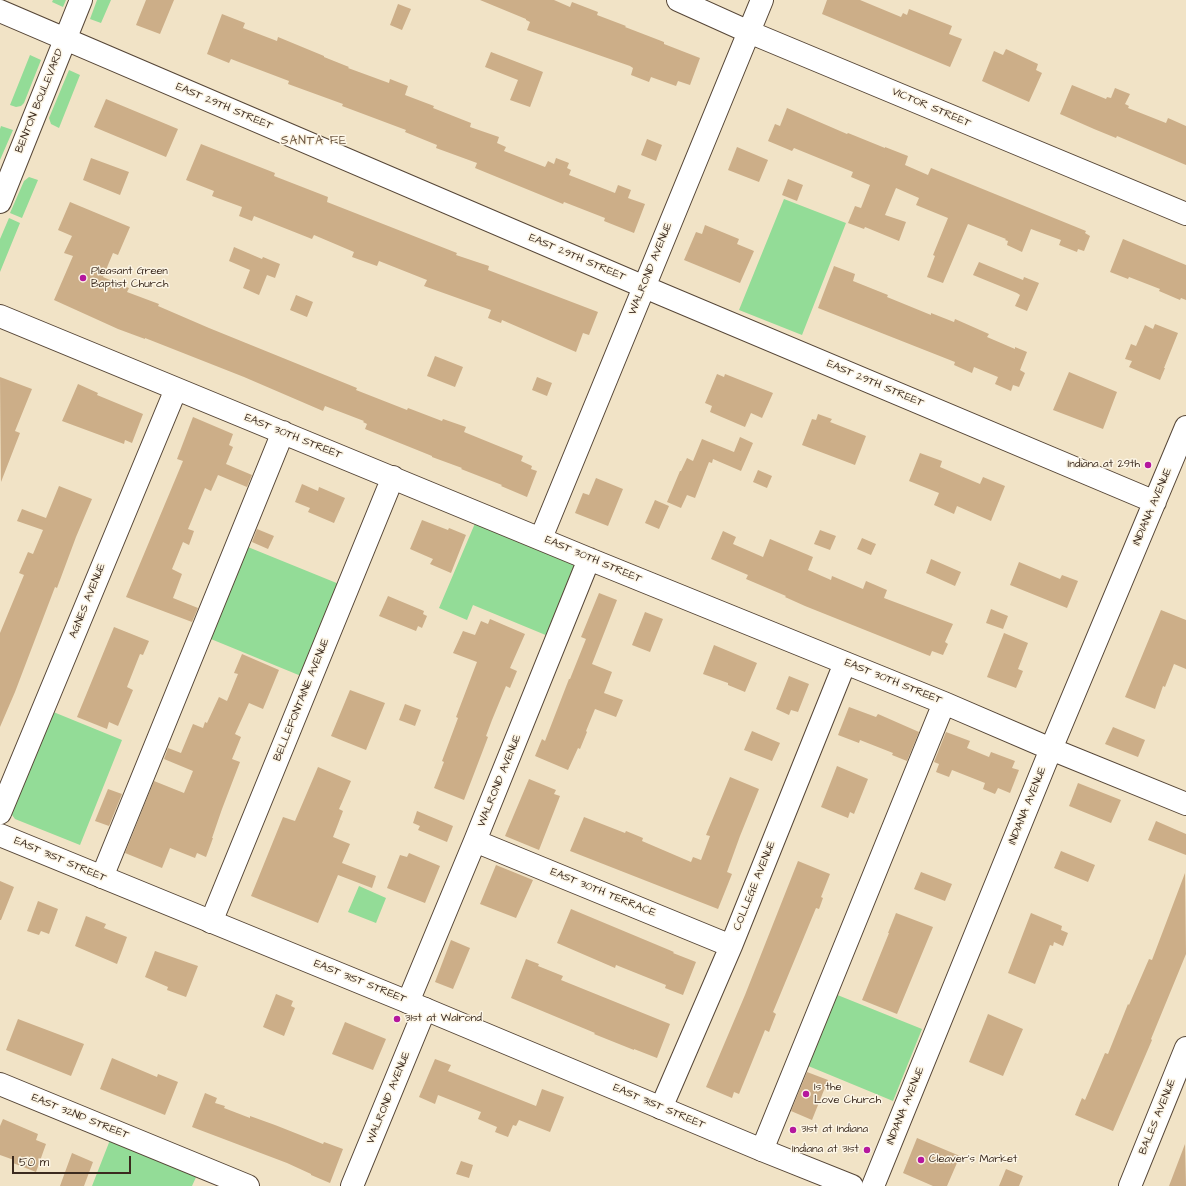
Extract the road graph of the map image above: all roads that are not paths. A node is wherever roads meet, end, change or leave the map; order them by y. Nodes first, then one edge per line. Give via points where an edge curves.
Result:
1 (81, 0) edge
2 (678, 0) edge
3 (762, 0) edge
4 (0, 11) edge
5 (749, 32) junction
6 (65, 39) junction
7 (0, 202) edge
8 (1186, 214) edge
9 (644, 287) junction
10 (0, 316) edge
11 (176, 388) junction
12 (1186, 427) edge
13 (283, 432) junction
14 (393, 477) junction
15 (1155, 502) junction
16 (541, 538) junction
17 (589, 559) junction
18 (845, 663) junction
19 (944, 703) junction
20 (1051, 749) junction
21 (1186, 804) edge
22 (0, 813) edge
23 (0, 835) edge
24 (476, 841) junction
25 (102, 877) junction
26 (211, 922) junction
27 (731, 946) junction
28 (416, 1005) junction
29 (1186, 1048) edge
30 (0, 1084) edge
31 (661, 1108) junction
32 (762, 1150) junction
33 (248, 1186) edge
34 (352, 1186) edge
35 (852, 1186) edge
36 (873, 1186) edge
37 (1130, 1186) edge

1 - 6 street, BENTON BOULEVARD
2 - 5 street, VICTOR STREET
3 - 5 street, WALROND AVENUE
4 - 6 street, EAST 29TH STREET
5 - 8 street, VICTOR STREET
5 - 9 street, WALROND AVENUE
6 - 7 street, BENTON BOULEVARD
6 - 9 street, EAST 29TH STREET
9 - 15 street, EAST 29TH STREET
9 - 16 street, WALROND AVENUE
10 - 11 street, EAST 30TH STREET
11 - 13 street, EAST 30TH STREET
11 - 22 street, AGNES AVENUE
12 - 15 street, INDIANA AVENUE
13 - 14 street, EAST 30TH STREET
13 - 25 street
14 - 16 street, EAST 30TH STREET
14 - 26 street, BELLEFONTAINE AVENUE
15 - 20 street, INDIANA AVENUE
16 - 17 street, EAST 30TH STREET
17 - 18 street, EAST 30TH STREET
17 - 24 street, WALROND AVENUE
18 - 19 street, EAST 30TH STREET
18 - 27 street, COLLEGE AVENUE
19 - 20 street, EAST 30TH STREET
19 - 32 street
20 - 21 street, EAST 30TH STREET
20 - 36 street, INDIANA AVENUE
23 - 25 street, EAST 31ST STREET
24 - 27 street, EAST 30TH TERRACE
24 - 28 street, WALROND AVENUE
25 - 26 street, EAST 31ST STREET
26 - 28 street, EAST 31ST STREET
27 - 31 street, COLLEGE AVENUE
28 - 31 street, EAST 31ST STREET
28 - 34 street, WALROND AVENUE
29 - 37 street, BALES AVENUE
30 - 33 street, EAST 32ND STREET
31 - 32 street, EAST 31ST STREET
32 - 35 street, EAST 31ST STREET

